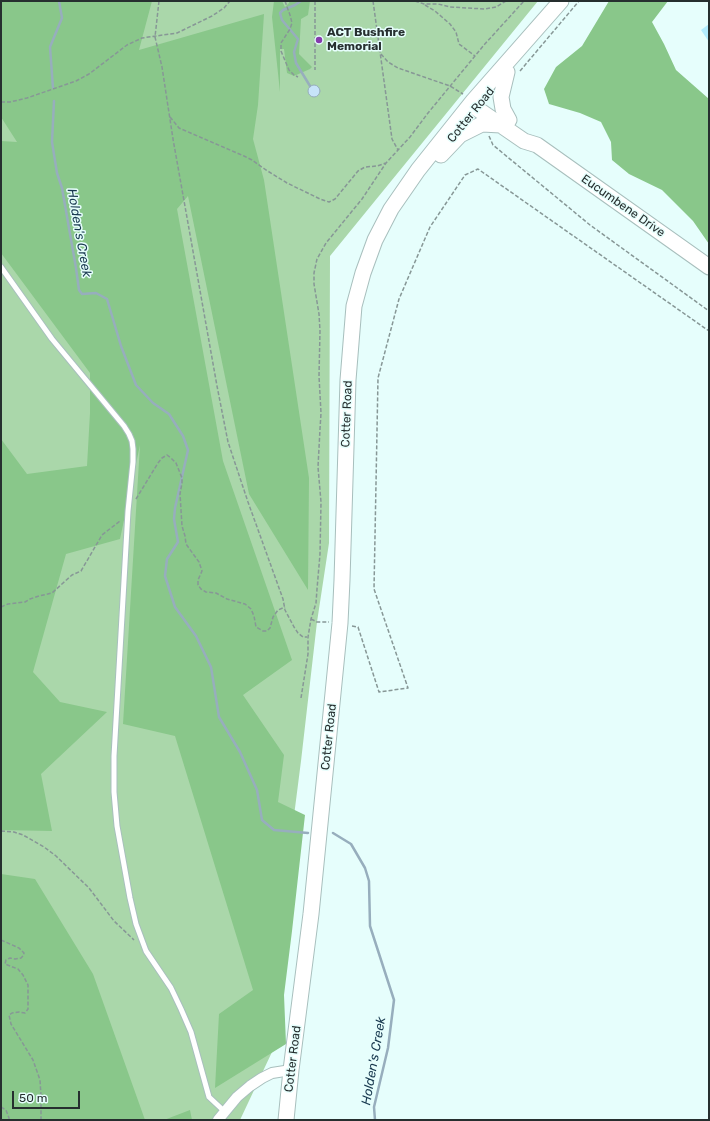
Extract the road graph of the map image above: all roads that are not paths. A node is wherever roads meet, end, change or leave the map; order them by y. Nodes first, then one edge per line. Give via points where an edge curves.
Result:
1 (561, 1) edge
2 (569, 1) edge
3 (513, 72) junction
4 (477, 103) junction
5 (505, 122) junction
6 (421, 178) junction
7 (1, 267) edge
8 (709, 267) edge
9 (350, 353) junction
10 (291, 1070) junction
11 (224, 1111) junction
12 (218, 1120) edge
13 (286, 1120) edge

1 - 4 main road, Cotter Road
2 - 3 main road, Cotter Road
3 - 4 main road, Cotter Road
3 - 5 main road via 501,97
4 - 5 main road, Eucumbene Drive
4 - 6 main road, Cotter Road
4 - 9 main road, Cotter Road via 418,170 375,240 354,306
5 - 6 main road via 482,124 460,135
5 - 8 main road, Eucumbene Drive via 529,134 537,145
6 - 9 main road, Cotter Road via 400,211 383,246
7 - 11 lane via 52,339 124,426 134,449 114,748 117,826 136,924 146,951 181,1008 191,1032 209,1097
9 - 10 main road, Cotter Road via 340,623
10 - 11 street via 272,1073 262,1078 237,1097
10 - 13 main road, Cotter Road
11 - 12 street

